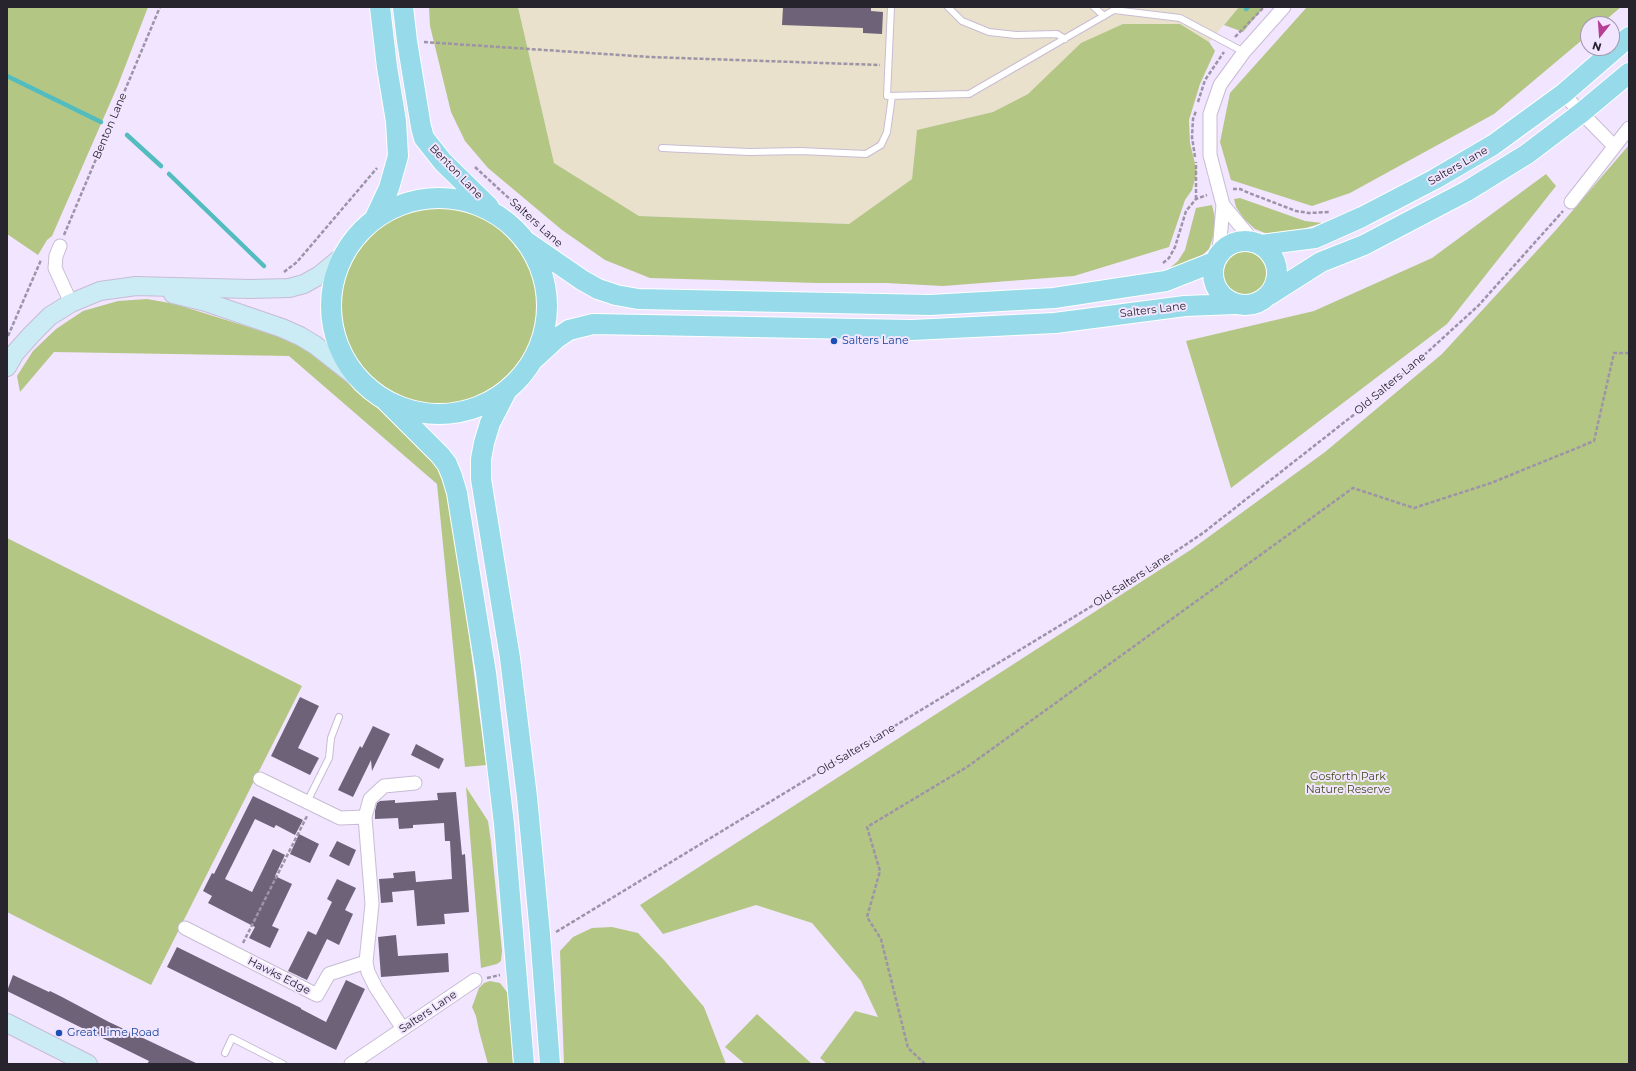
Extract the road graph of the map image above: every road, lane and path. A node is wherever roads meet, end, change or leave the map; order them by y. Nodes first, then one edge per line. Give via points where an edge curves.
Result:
1 (160, 7) edge
2 (380, 7) edge
3 (403, 7) edge
4 (891, 7) edge
5 (948, 7) edge
6 (1094, 7) edge
7 (1284, 7) edge
8 (1104, 16) junction
9 (1629, 37) edge
10 (1065, 38) junction
11 (407, 41) junction
12 (1244, 52) junction
13 (889, 66) junction
14 (1629, 73) edge
15 (1564, 94) junction
16 (892, 96) junction
17 (1581, 113) junction
18 (1629, 128) edge
19 (1614, 146) junction
20 (662, 148) dead end
21 (381, 163) dead end
22 (471, 163) dead end
23 (1232, 189) dead end
24 (1205, 196) dead end
25 (1572, 202) joint
26 (1223, 205) junction
27 (1335, 210) dead end
28 (497, 215) junction
29 (374, 220) junction
30 (524, 240) junction
31 (556, 241) dead end
32 (1257, 243) junction
33 (60, 246) junction
34 (343, 256) junction
35 (1217, 257) junction
36 (1160, 264) dead end
37 (282, 273) dead end
38 (136, 286) junction
39 (1268, 295) junction
40 (70, 303) junction
41 (1235, 304) junction
42 (7, 337) edge
43 (1629, 353) edge
44 (532, 361) junction
45 (7, 367) edge
46 (362, 382) junction
47 (506, 390) junction
48 (384, 399) junction
49 (339, 717) dead end
50 (260, 779) dead end
51 (415, 783) dead end
52 (310, 803) junction
53 (365, 817) junction
54 (185, 928) dead end
55 (556, 932) dead end
56 (237, 954) junction
57 (366, 962) junction
58 (503, 975) dead end
59 (476, 980) joint
60 (7, 1023) edge
61 (403, 1029) junction
62 (225, 1053) dead end
63 (88, 1064) edge
64 (283, 1064) edge
65 (351, 1064) edge
66 (524, 1064) edge
67 (550, 1064) edge
68 (925, 1064) edge

1 - 33 path, Benton Lane
2 - 29 main road via 396,121 398,156
3 - 11 main road, Benton Lane
4 - 13 lane
5 - 10 lane via 962,21 989,32 1016,35 1058,34
6 - 8 lane
7 - 12 street
8 - 10 lane
8 - 12 lane via 1114,10 1180,18
9 - 15 main road, Salters Lane
10 - 16 lane via 969,94
11 - 13 path via 650,57
11 - 28 main road, Benton Lane via 424,138 443,162
12 - 26 street via 1220,85 1210,114 1210,155
13 - 16 lane via 888,96
14 - 17 main road
15 - 17 street
15 - 32 main road, Salters Lane via 1493,145 1362,217 1315,238
16 - 20 lane via 887,132 881,145 866,154
17 - 19 street
17 - 39 main road via 1527,154 1467,191 1364,245 1321,262
18 - 19 street
19 - 25 street
21 - 37 path via 297,262
22 - 31 path, Salters Lane
23 - 27 path via 1296,211 1319,214
24 - 36 path via 1196,199 1186,212 1175,247 1169,258
25 - 55 path, Old Salters Lane via 1478,306 1388,388 1203,534 1120,590
26 - 32 street
26 - 35 street
28 - 29 main road via 467,202 435,198 403,204
28 - 30 main road via 512,226
29 - 34 main road via 362,230
30 - 35 main road, Salters Lane via 598,289 638,299 930,305 1046,299 1166,281
30 - 44 main road via 542,272 546,290 545,327
32 - 35 main road via 1242,240 1234,242 1226,246
32 - 39 main road via 1273,256 1276,266 1275,286
33 - 40 street via 55,268
33 - 42 path via 46,250
34 - 38 main road via 320,275 304,284 289,288
34 - 46 main road via 333,288 332,322 343,354
35 - 41 main road via 1212,276 1216,289 1226,300
38 - 40 main road via 100,291
38 - 46 main road via 206,302 282,328 315,345
39 - 41 main road via 1261,301 1249,305
40 - 45 main road via 50,316 31,335
41 - 44 main road, Salters Lane via 1185,306 1055,323 912,330 593,324 569,330
43 - 68 path via 1614,353 1594,441 1491,483 1414,508 1353,488 967,767 867,827 880,871 867,917 881,940 908,1048
44 - 47 main road via 516,382
46 - 48 main road
47 - 48 main road via 491,401 474,408 437,414 401,407
47 - 67 main road via 490,423 484,443 481,479 510,658 525,782
48 - 66 main road via 443,459 457,493 487,681 504,824
49 - 52 lane via 331,738 329,758
50 - 52 street
51 - 53 street via 384,786 370,799
52 - 53 street via 340,818
52 - 56 path
53 - 57 street via 372,904
54 - 56 street, Hawks Edge
56 - 57 street, Hawks Edge via 317,995 329,974
57 - 61 street via 376,988
58 - 59 path
59 - 61 street, Salters Lane
60 - 63 main road
61 - 65 street, Salters Lane
62 - 64 lane via 232,1038

